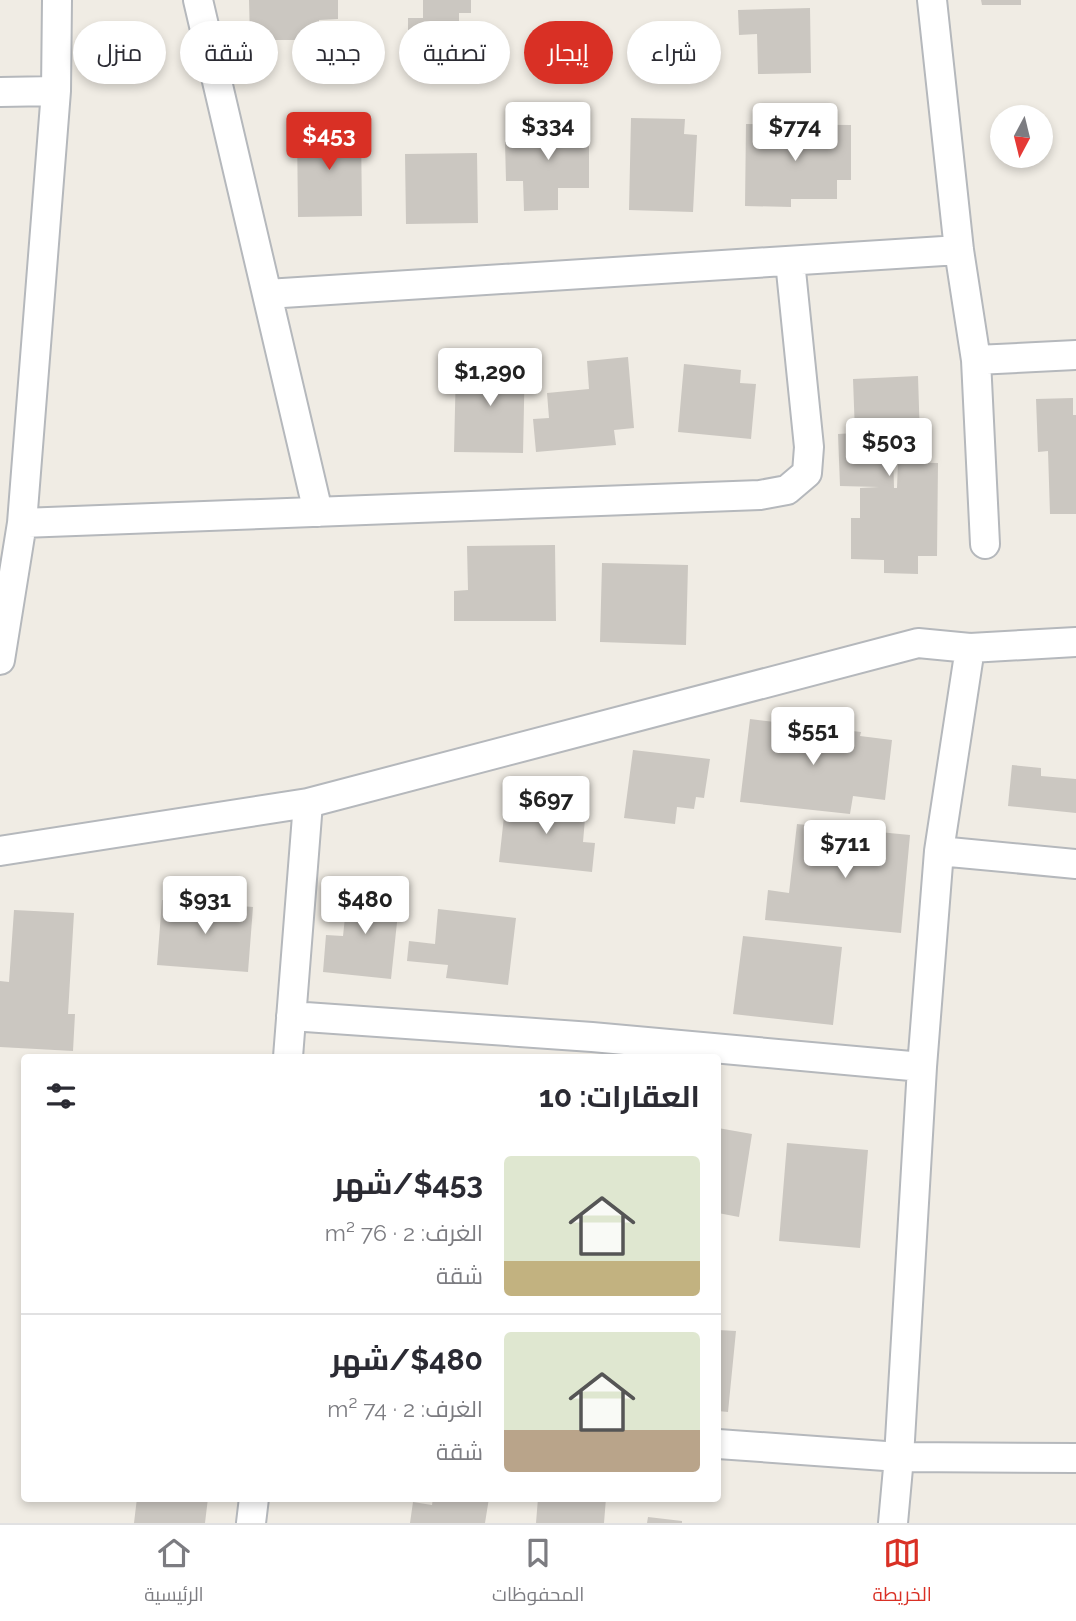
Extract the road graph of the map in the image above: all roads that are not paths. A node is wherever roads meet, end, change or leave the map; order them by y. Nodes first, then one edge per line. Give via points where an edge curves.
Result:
1 (57, 0) edge
2 (198, 0) edge
3 (932, 0) edge
4 (56, 91) junction
5 (0, 92) edge
6 (959, 250) junction
7 (790, 261) junction
8 (267, 294) junction
9 (1076, 355) edge
10 (976, 360) junction
11 (318, 512) junction
12 (22, 523) junction
13 (985, 544) dead end
14 (7, 572) edge
15 (1076, 642) edge
16 (970, 648) junction
17 (0, 660) edge
18 (308, 803) junction
19 (0, 851) edge
20 (939, 851) junction
21 (1076, 864) edge
22 (291, 1016) junction
23 (288, 1054) edge
24 (922, 1067) junction
25 (721, 1444) edge
26 (899, 1457) junction
27 (1076, 1458) edge
28 (254, 1502) edge
29 (251, 1523) edge
30 (893, 1523) edge

1 - 4 street
2 - 8 street
3 - 6 street
4 - 5 street
4 - 12 street
6 - 7 street
6 - 10 street
7 - 8 street
7 - 11 street via 809,447 807,473 787,490 760,495
8 - 11 street
9 - 10 street
10 - 13 street
11 - 12 street
12 - 14 street
14 - 17 street
15 - 16 street
16 - 18 street via 918,643
16 - 20 street
18 - 19 street
18 - 22 street
20 - 21 street
20 - 24 street
22 - 23 street
22 - 24 street
24 - 26 street
25 - 26 street
26 - 27 street
26 - 30 street
28 - 29 street

